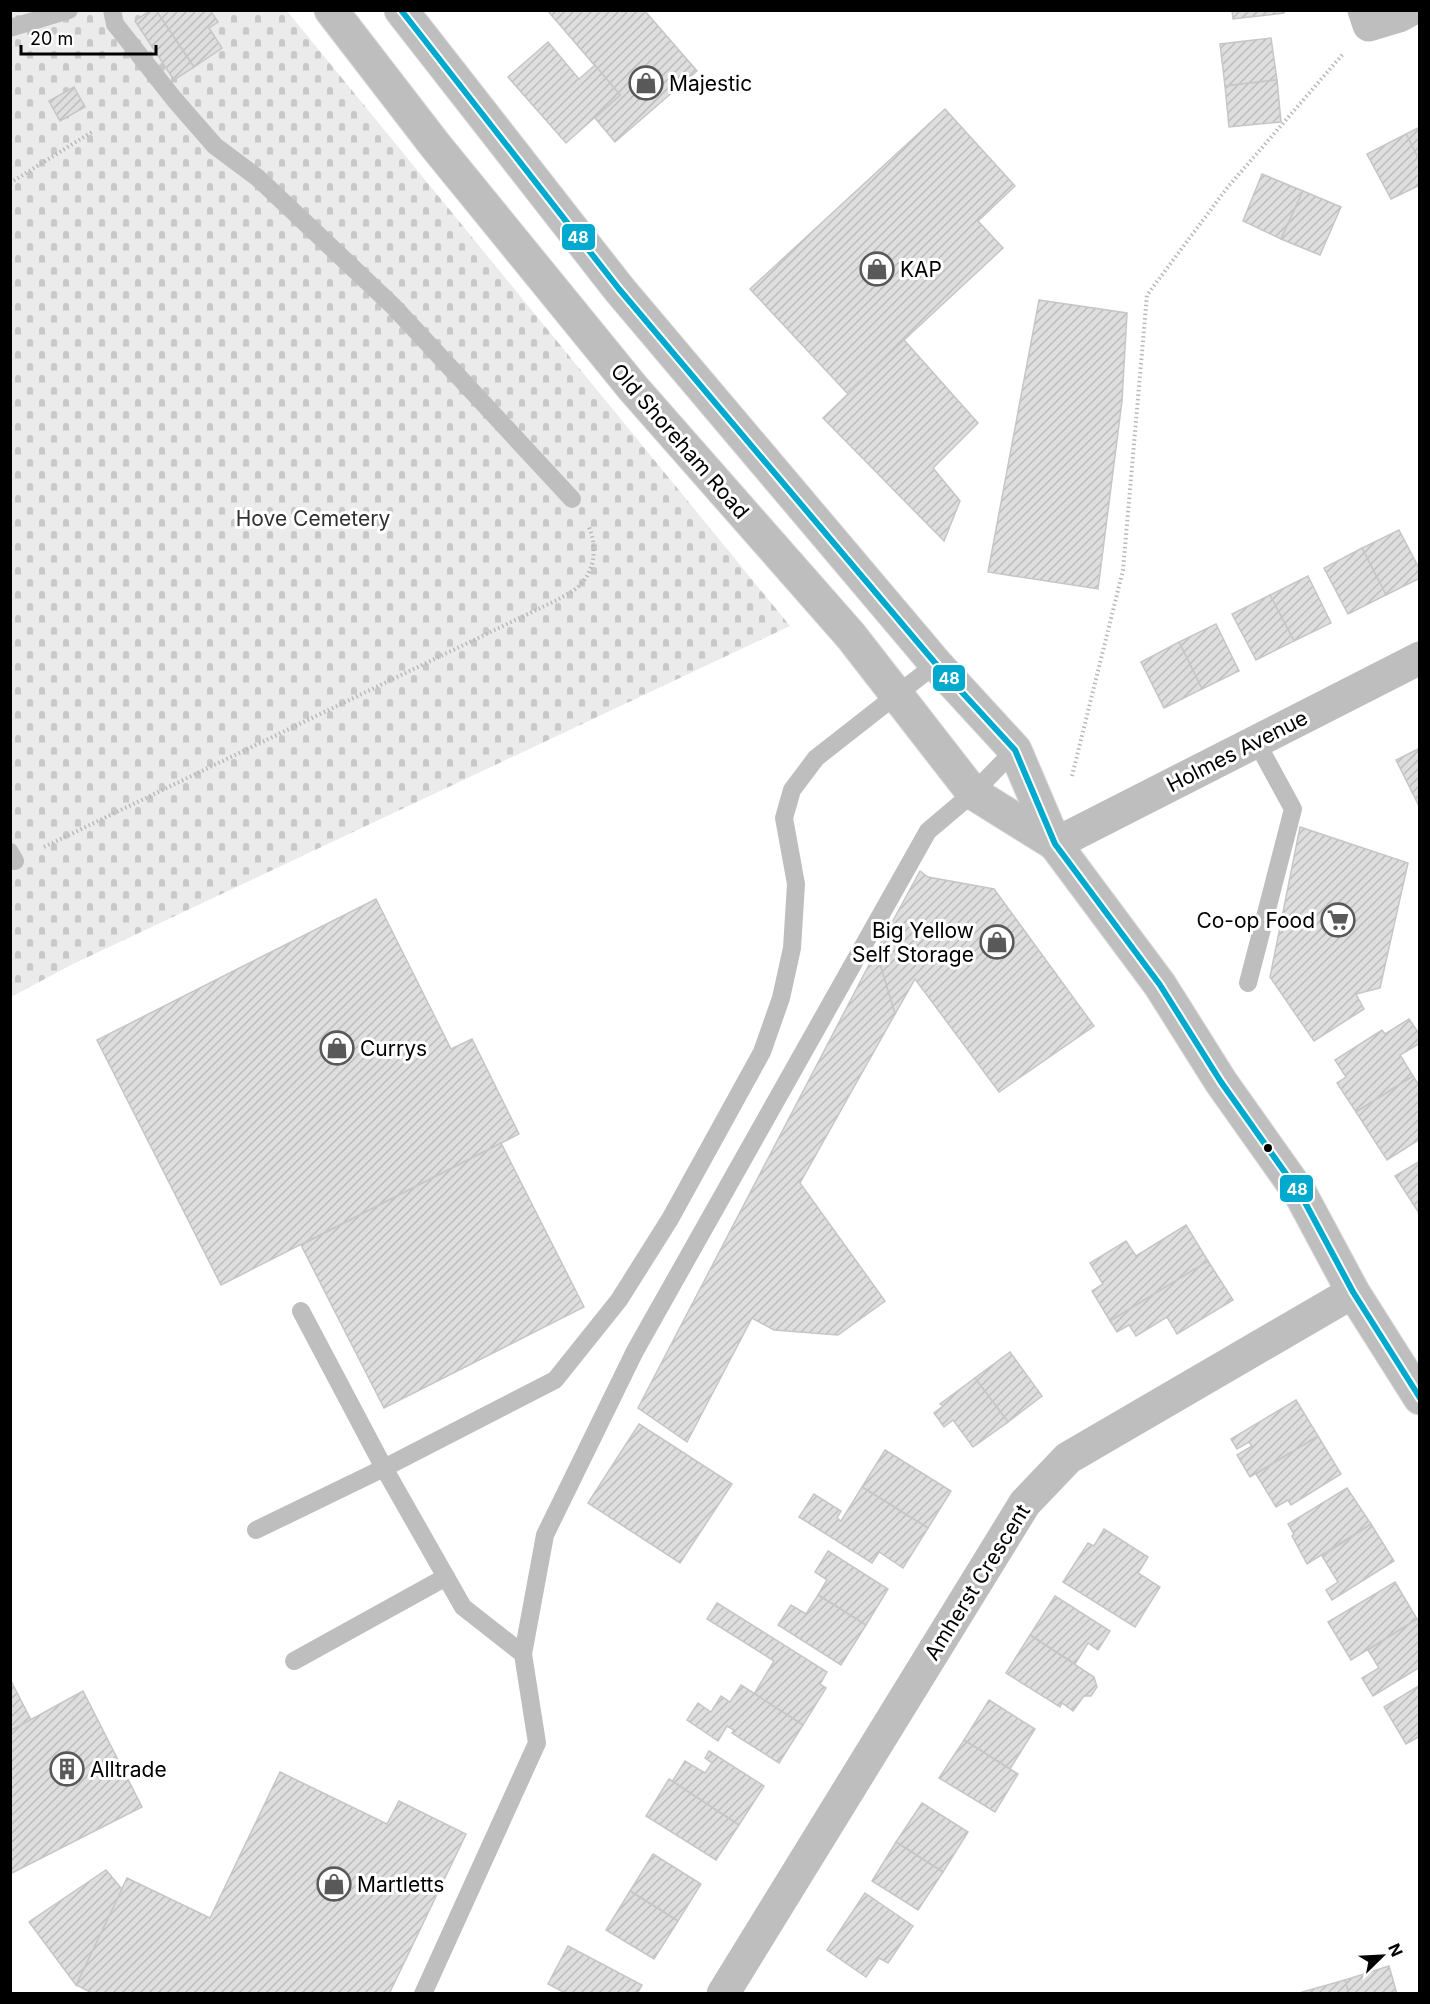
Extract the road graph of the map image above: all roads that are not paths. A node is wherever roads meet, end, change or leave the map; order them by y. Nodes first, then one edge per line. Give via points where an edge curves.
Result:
1 (69, 10) edge
2 (112, 10) edge
3 (331, 10) edge
4 (401, 10) edge
5 (1410, 10) edge
6 (1366, 18) edge
7 (10, 28) edge
8 (572, 499) road end
9 (1419, 658) edge
10 (936, 664) junction
11 (897, 696) junction
12 (1256, 741) junction
13 (1015, 750) junction
14 (973, 793) junction
15 (1055, 844) junction
16 (1248, 983) dead end
17 (1353, 1292) junction
18 (301, 1311) dead end
19 (1419, 1398) edge
20 (384, 1468) junction
21 (256, 1530) dead end
22 (446, 1577) junction
23 (524, 1654) junction
24 (294, 1661) dead end
25 (423, 1994) edge
26 (723, 1994) edge

1 - 7 lane
2 - 8 lane via 115,24 215,146 258,178 394,307
3 - 11 main road, Old Shoreham Road via 435,146 633,388 851,636
4 - 10 main road, Old Shoreham Road via 620,289
5 - 6 main road
9 - 12 main road, Holmes Avenue
10 - 11 lane
10 - 13 main road, Old Shoreham Road
11 - 14 main road, Old Shoreham Road
11 - 20 lane via 816,758 792,790 784,818 796,884 792,948 781,998 762,1052 670,1219 619,1300 555,1380
12 - 15 main road, Holmes Avenue
12 - 16 lane via 1293,809
13 - 14 lane
13 - 15 main road, Old Shoreham Road
14 - 15 main road, Old Shoreham Road
14 - 23 lane via 928,831 635,1351 545,1535
15 - 17 main road, Old Shoreham Road via 1160,985 1221,1082 1301,1195
17 - 19 main road, Old Shoreham Road
17 - 26 main road, Amherst Crescent via 1068,1458 1025,1503
18 - 20 lane
20 - 21 lane
20 - 22 lane
22 - 23 lane via 463,1607
22 - 24 lane
23 - 25 lane via 537,1743

